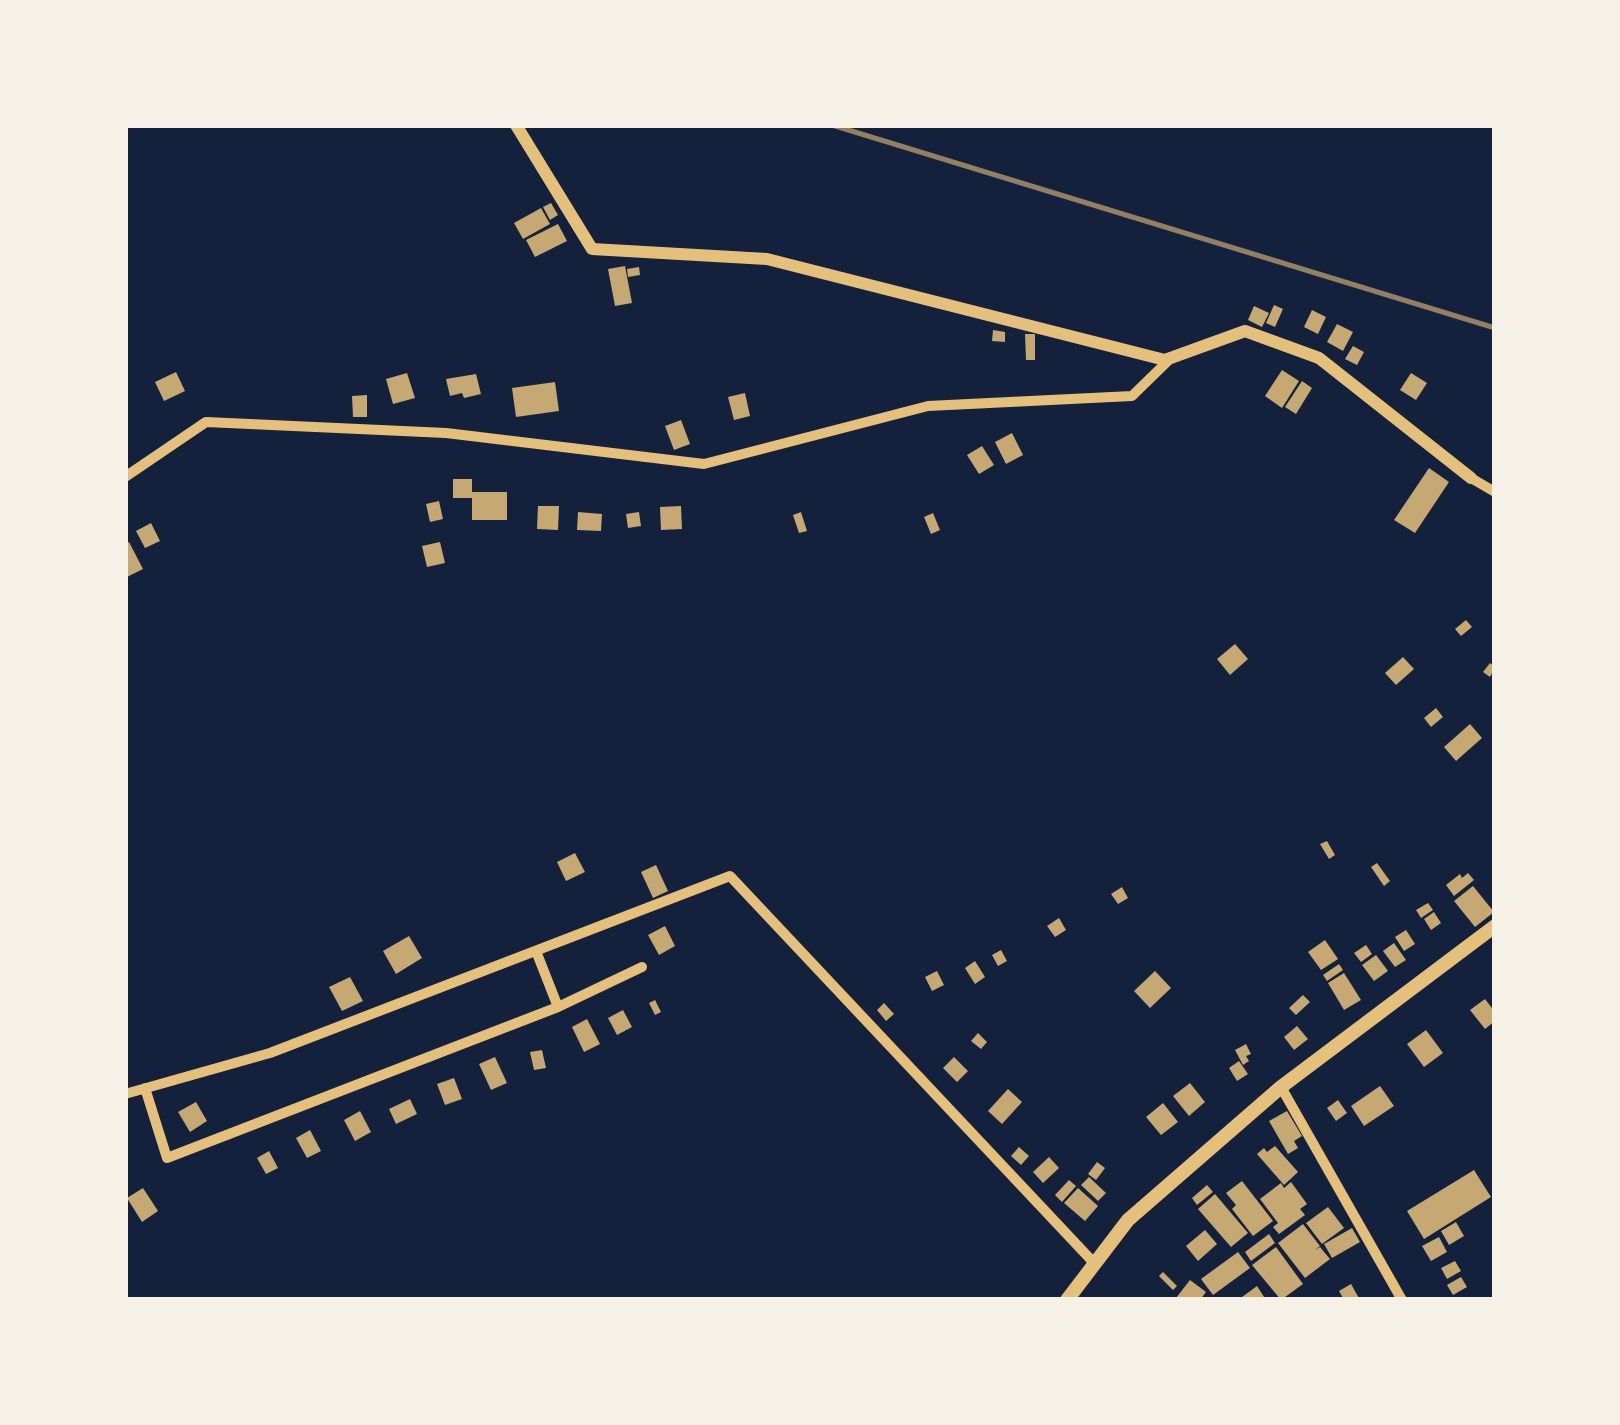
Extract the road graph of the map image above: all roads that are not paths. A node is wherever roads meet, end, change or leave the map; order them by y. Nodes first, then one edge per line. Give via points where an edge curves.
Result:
1 (516, 125) edge
2 (1171, 357) junction
3 (125, 477) edge
4 (1470, 478) joint
5 (1495, 492) edge
6 (1495, 926) edge
7 (536, 951) junction
8 (642, 967) dead end
9 (558, 1008) junction
10 (1281, 1087) junction
11 (145, 1088) junction
12 (125, 1094) edge
13 (1094, 1264) junction
14 (1067, 1300) edge
15 (1402, 1300) edge

1 - 2 street via 592,249 768,259
2 - 3 street via 1132,396 928,406 704,464 446,433 206,422
2 - 4 street via 1246,331 1319,358
4 - 5 street
6 - 10 main road
7 - 9 street
7 - 11 street via 270,1053
7 - 13 street via 730,876
8 - 9 street
9 - 11 street via 166,1158
10 - 13 main road via 1128,1220
10 - 15 street
11 - 12 street
13 - 14 main road

